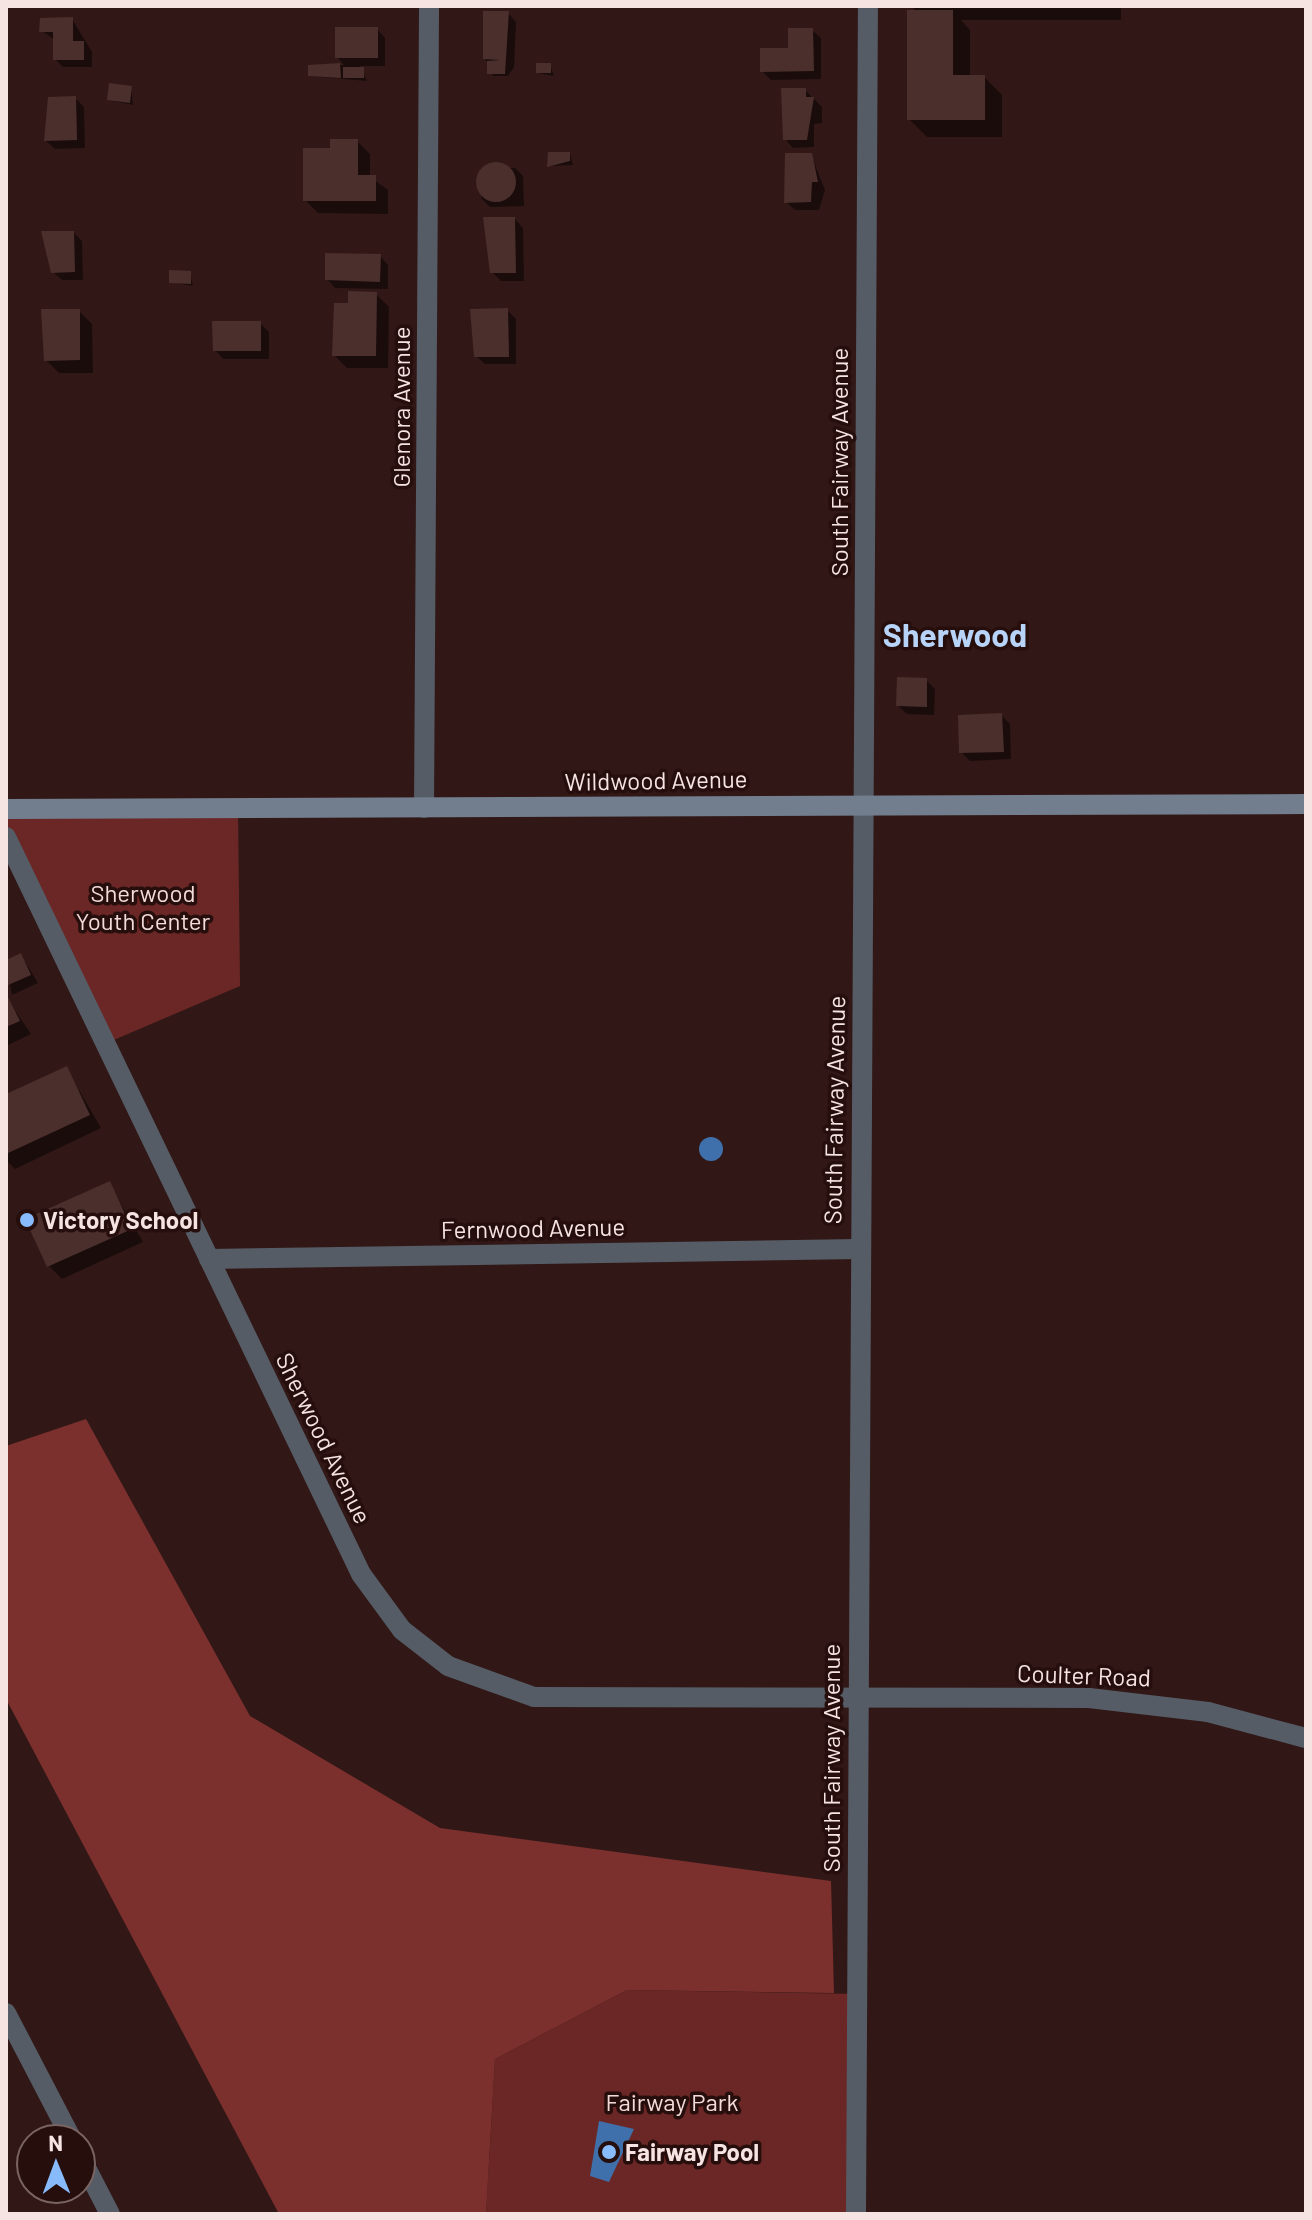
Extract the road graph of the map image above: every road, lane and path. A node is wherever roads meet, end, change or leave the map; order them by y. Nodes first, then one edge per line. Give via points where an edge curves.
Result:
1 (429, 6) edge
2 (868, 6) edge
3 (863, 804) junction
4 (1306, 804) edge
5 (424, 808) junction
6 (6, 809) edge
7 (6, 837) edge
8 (858, 1249) junction
9 (209, 1259) junction
10 (855, 1695) junction
11 (1306, 1738) edge
12 (6, 2013) edge
13 (64, 2124) edge
14 (96, 2187) edge
15 (110, 2214) edge
16 (856, 2214) edge

1 - 5 street, Glenora Avenue
2 - 3 street, South Fairway Avenue
3 - 4 street, Wildwood Avenue
3 - 5 street, Wildwood Avenue
3 - 8 street, South Fairway Avenue
5 - 6 street, Wildwood Avenue
7 - 9 street, Sherwood Avenue
8 - 9 street, Fernwood Avenue
8 - 10 street, South Fairway Avenue
9 - 10 street, Sherwood Avenue via 361,1574 402,1630 448,1666 534,1697
10 - 11 street, Coulter Road via 1154,1703
10 - 16 street, South Fairway Avenue
12 - 13 street
14 - 15 street

